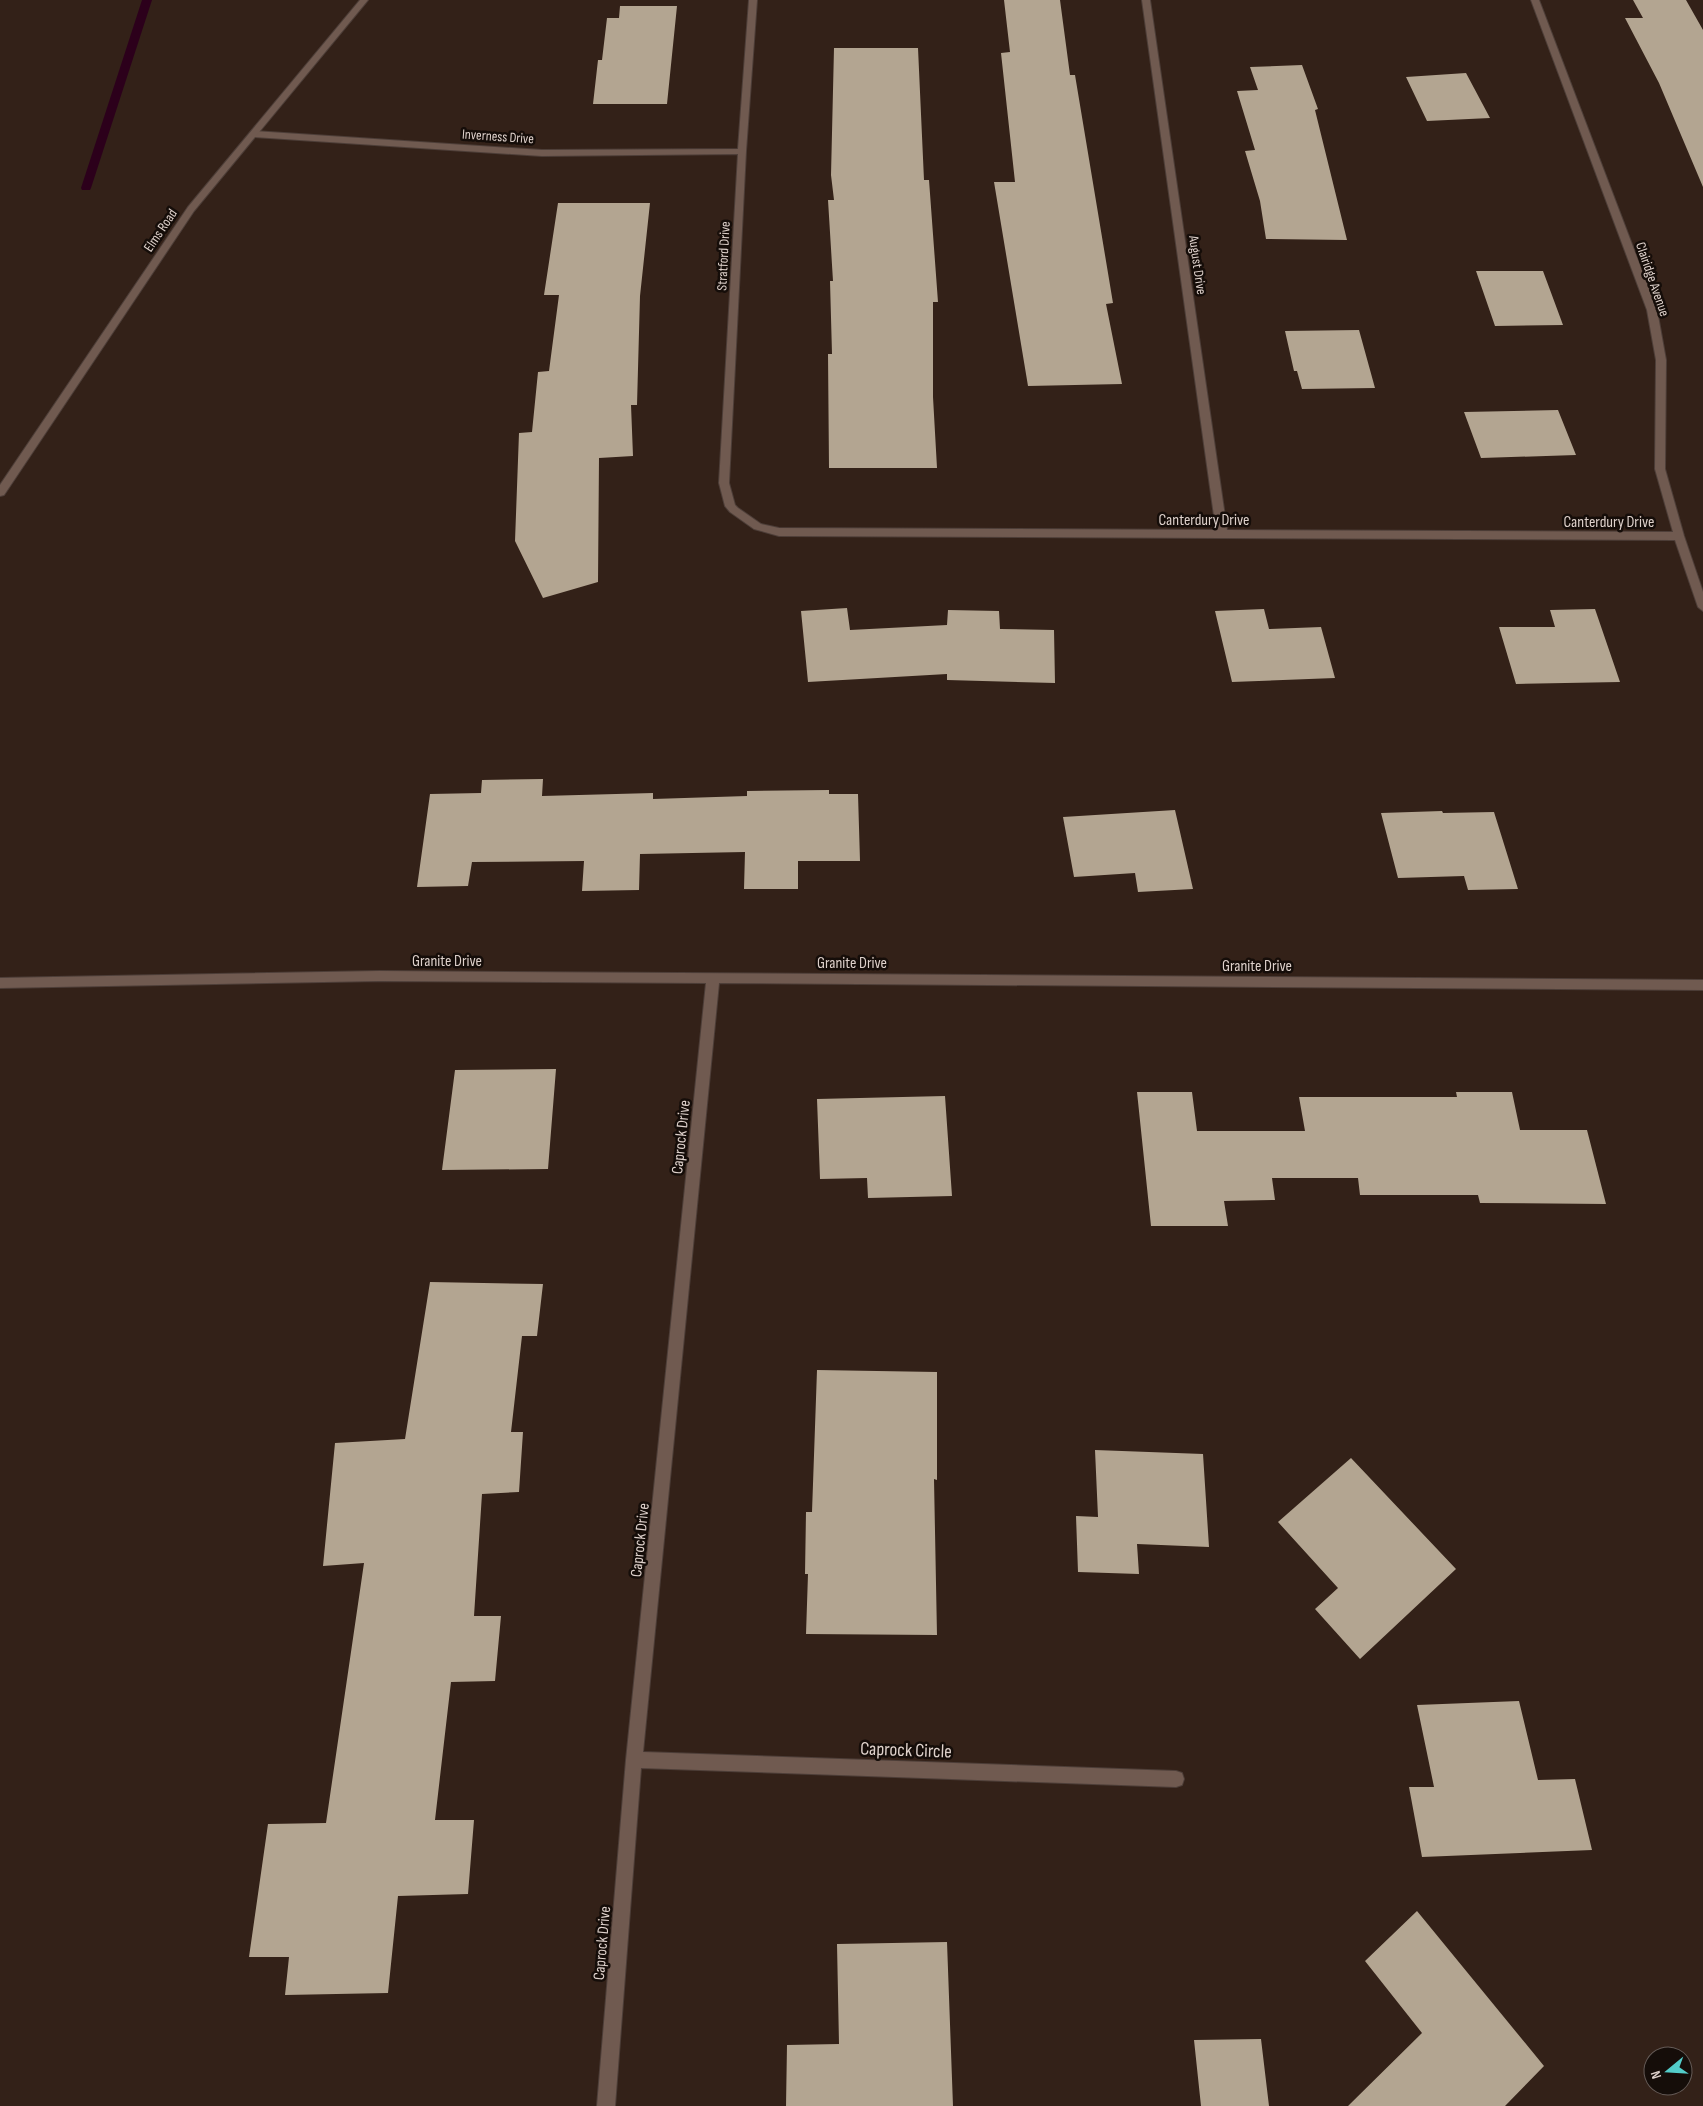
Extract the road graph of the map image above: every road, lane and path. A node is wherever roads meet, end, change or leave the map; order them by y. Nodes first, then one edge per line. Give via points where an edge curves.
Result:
1 (364, 0) edge
2 (753, 0) edge
3 (1146, 0) edge
4 (1535, 0) edge
5 (253, 134) junction
6 (742, 152) junction
7 (0, 492) edge
8 (734, 510) joint
9 (1222, 534) junction
10 (1679, 536) junction
11 (1703, 607) edge
12 (713, 978) junction
13 (0, 983) edge
14 (1703, 985) edge
15 (634, 1760) junction
16 (1176, 1779) dead end
17 (606, 2106) edge

1 - 5 street, Elms Road
2 - 6 street, Stratford Drive
3 - 9 street, August Drive
4 - 10 street, Clairidge Avenue via 1652,310 1661,360 1660,469
5 - 6 street, Inverness Drive via 542,152
5 - 7 street, Elms Road via 191,209
6 - 8 street, Stratford Drive via 724,483
8 - 9 street, Canterdury Drive via 758,527 779,532
9 - 10 street, Canterdury Drive
10 - 11 street, Clairidge Avenue
12 - 13 street, Granite Drive via 379,976
12 - 14 street, Granite Drive
12 - 15 street, Caprock Drive
15 - 16 street, Caprock Circle
15 - 17 street, Caprock Drive

